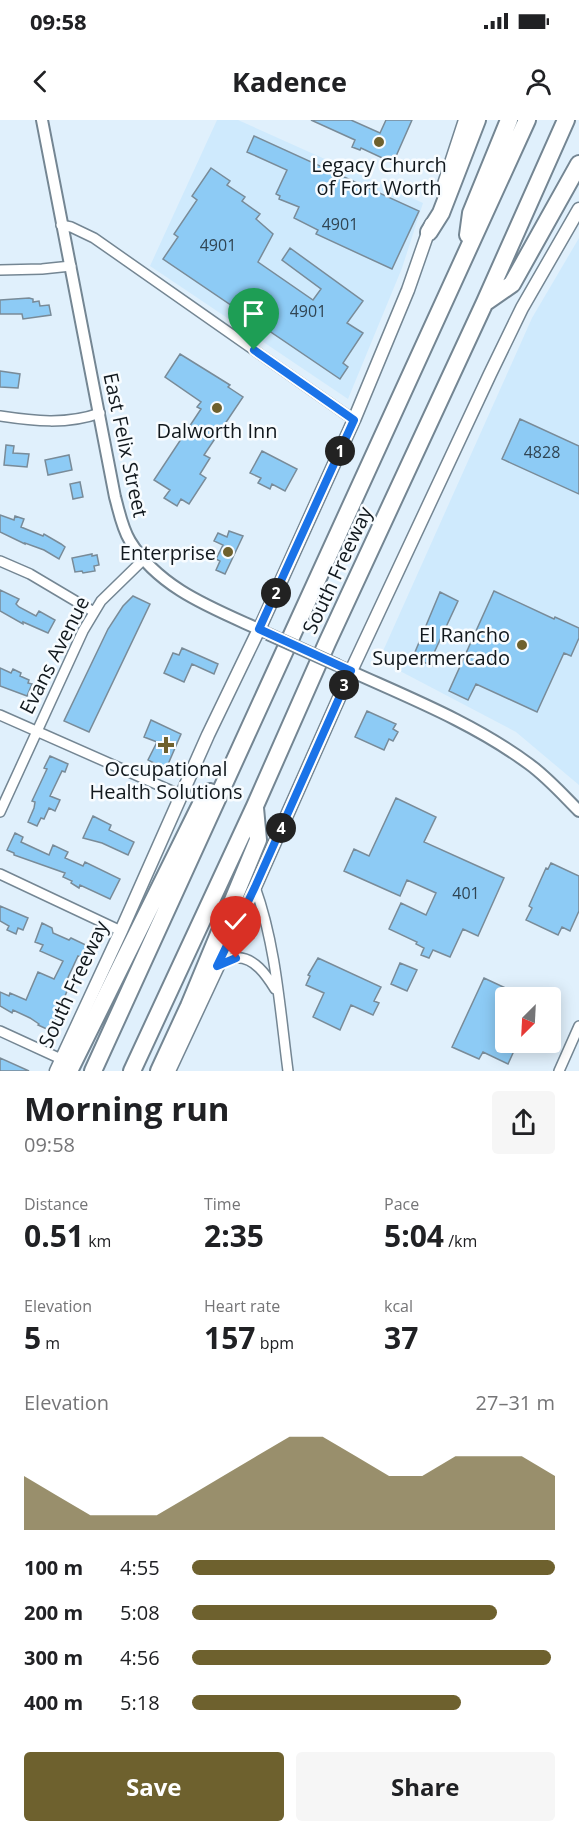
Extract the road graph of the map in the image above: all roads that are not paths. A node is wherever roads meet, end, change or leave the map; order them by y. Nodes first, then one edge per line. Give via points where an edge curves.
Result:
1 (42, 120) edge
2 (465, 120) edge
3 (477, 120) edge
4 (509, 120) edge
5 (527, 120) edge
6 (566, 120) edge
7 (579, 164) edge
8 (579, 209) edge
9 (61, 225) junction
10 (429, 232) junction
11 (465, 254) junction
12 (71, 266) junction
13 (0, 270) edge
14 (485, 302) junction
15 (100, 413) junction
16 (0, 416) edge
17 (354, 420) junction
18 (143, 560) junction
19 (0, 561) edge
20 (94, 612) junction
21 (264, 631) junction
22 (351, 671) junction
23 (0, 715) edge
24 (36, 731) junction
25 (227, 774) junction
26 (181, 795) junction
27 (255, 806) junction
28 (579, 811) edge
29 (0, 812) edge
30 (0, 874) edge
31 (255, 887) junction
32 (121, 931) junction
33 (217, 966) junction
34 (278, 993) junction
35 (579, 1026) edge
36 (0, 1031) edge
37 (62, 1067) edge
38 (93, 1071) edge
39 (132, 1071) edge
40 (159, 1071) edge
41 (169, 1071) edge
42 (288, 1071) edge
43 (559, 1071) edge

1 - 9 street, East Felix Street
2 - 10 main road, South Freeway
3 - 10 highway via 441,213
4 - 11 highway via 471,213
5 - 11 highway, South Freeway
6 - 14 highway, South Freeway
7 - 14 highway via 512,284
8 - 22 main road via 522,308
9 - 12 street, East Felix Street
9 - 17 street via 94,238
10 - 17 main road, South Freeway
11 - 25 highway, South Freeway
12 - 13 street
12 - 15 street, East Felix Street
14 - 27 highway, South Freeway
15 - 16 street via 46,421
15 - 18 street, East Felix Street via 115,497 129,539
17 - 21 main road, South Freeway
18 - 20 street, Evans Avenue via 107,593
18 - 21 street, East Felix Street via 186,595
19 - 20 street
20 - 24 street, Evans Avenue
21 - 22 street, East Felix Street, bridge
21 - 26 main road, South Freeway via 208,735
22 - 28 street, East Felix Street via 495,742 529,764
22 - 31 main road
23 - 24 street
24 - 26 street
24 - 29 street, Evans Avenue
25 - 37 highway via 205,796
25 - 38 highway, South Freeway
26 - 32 main road, South Freeway
27 - 39 highway, South Freeway
27 - 40 highway via 258,840
30 - 32 street
31 - 33 main road
31 - 34 street via 266,915
32 - 37 main road, South Freeway
33 - 34 street via 236,958 252,962
33 - 41 main road
34 - 42 street
35 - 43 street
36 - 37 street

